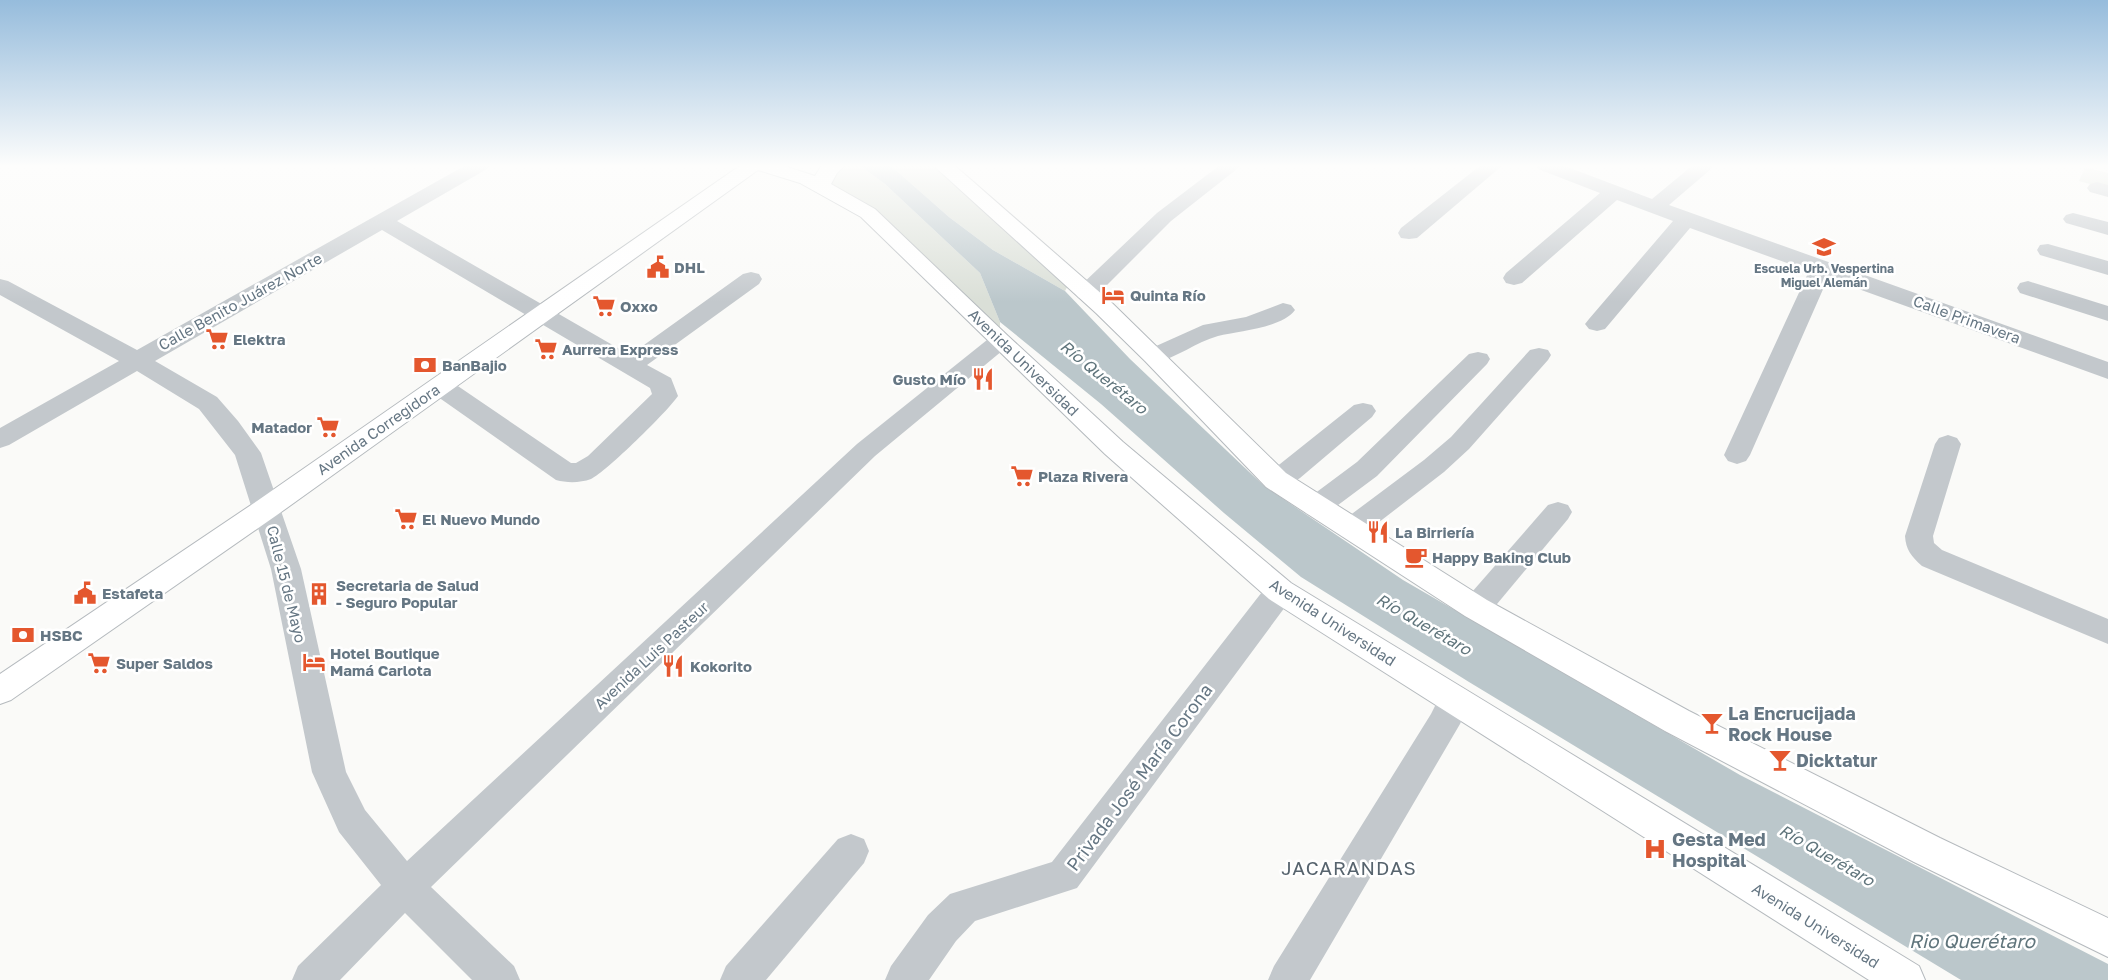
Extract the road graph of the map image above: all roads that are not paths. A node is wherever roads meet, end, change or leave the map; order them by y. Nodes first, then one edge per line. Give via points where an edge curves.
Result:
1 (400, 211) edge
2 (694, 211) edge
3 (866, 211) edge
4 (994, 211) edge
5 (1172, 211) edge
6 (1437, 211) edge
7 (1592, 211) edge
8 (1665, 211) edge
9 (1686, 219) junction
10 (2073, 219) dead end
11 (382, 221) junction
12 (2108, 229) edge
13 (1409, 233) dead end
14 (2048, 250) dead end
15 (1822, 267) junction
16 (2108, 268) edge
17 (752, 278) dead end
18 (1514, 278) dead end
19 (0, 286) edge
20 (2028, 288) dead end
21 (1086, 293) junction
22 (1283, 310) dead end
23 (540, 314) junction
24 (2108, 314) edge
25 (1597, 324) dead end
26 (1000, 341) junction
27 (1539, 355) dead end
28 (1154, 356) junction
29 (1478, 359) dead end
30 (136, 360) junction
31 (630, 366) junction
32 (2108, 371) edge
33 (440, 386) junction
34 (1363, 411) dead end
35 (0, 439) edge
36 (1948, 444) dead end
37 (1737, 455) dead end
38 (1276, 480) junction
39 (1316, 507) junction
40 (267, 508) junction
41 (1558, 512) dead end
42 (1351, 529) junction
43 (1280, 591) junction
44 (1476, 608) junction
45 (2108, 632) edge
46 (0, 691) edge
47 (1455, 700) junction
48 (851, 852) dead end
49 (405, 887) junction
50 (2108, 938) edge
51 (1885, 974) edge
52 (312, 980) edge
53 (500, 980) edge
54 (740, 980) edge
55 (905, 980) edge
56 (1288, 980) edge

1 - 11 street, Calle Benito Juárez Norte
2 - 23 main road, Avenida Corregidora
3 - 26 main road, Avenida Universidad
4 - 21 main road
5 - 21 street
6 - 13 street
7 - 18 street
8 - 9 street, Calle Primavera
9 - 15 street, Calle Primavera
9 - 25 street
10 - 12 street
11 - 23 street
11 - 30 street, Calle Benito Juárez Norte
14 - 16 street
15 - 32 street, Calle Primavera
15 - 37 street
17 - 31 street
19 - 30 street, Calle 15 de Mayo
20 - 24 street
21 - 28 main road
22 - 28 street via 1252,323 1211,330
23 - 31 street
23 - 33 main road, Avenida Corregidora
26 - 43 main road, Avenida Universidad via 1114,448
26 - 49 street, Avenida Luis Pasteur via 866,450
27 - 42 street via 1460,443
28 - 38 main road
29 - 39 street via 1367,469
30 - 35 street, Calle Benito Juárez Norte
30 - 40 street, Calle 15 de Mayo via 208,403 230,427 248,453
31 - 33 street via 662,384 665,396 597,462 582,472 566,473
33 - 40 main road, Avenida Corregidora
34 - 38 street
36 - 45 street via 1919,536 1920,547 1932,558
38 - 39 main road
39 - 42 main road
40 - 46 main road, Avenida Corregidora
40 - 49 street, Calle 15 de Mayo via 286,569 330,772 352,821
41 - 44 street
42 - 44 main road
43 - 47 main road, Avenida Universidad
43 - 55 street, Privada José María Corona via 1064,876 963,907 942,928
44 - 50 main road via 1685,725 1927,850
47 - 51 main road, Avenida Universidad
47 - 56 street
48 - 54 street
49 - 52 street, Avenida Luis Pasteur
49 - 53 street, Calle 15 de Mayo

